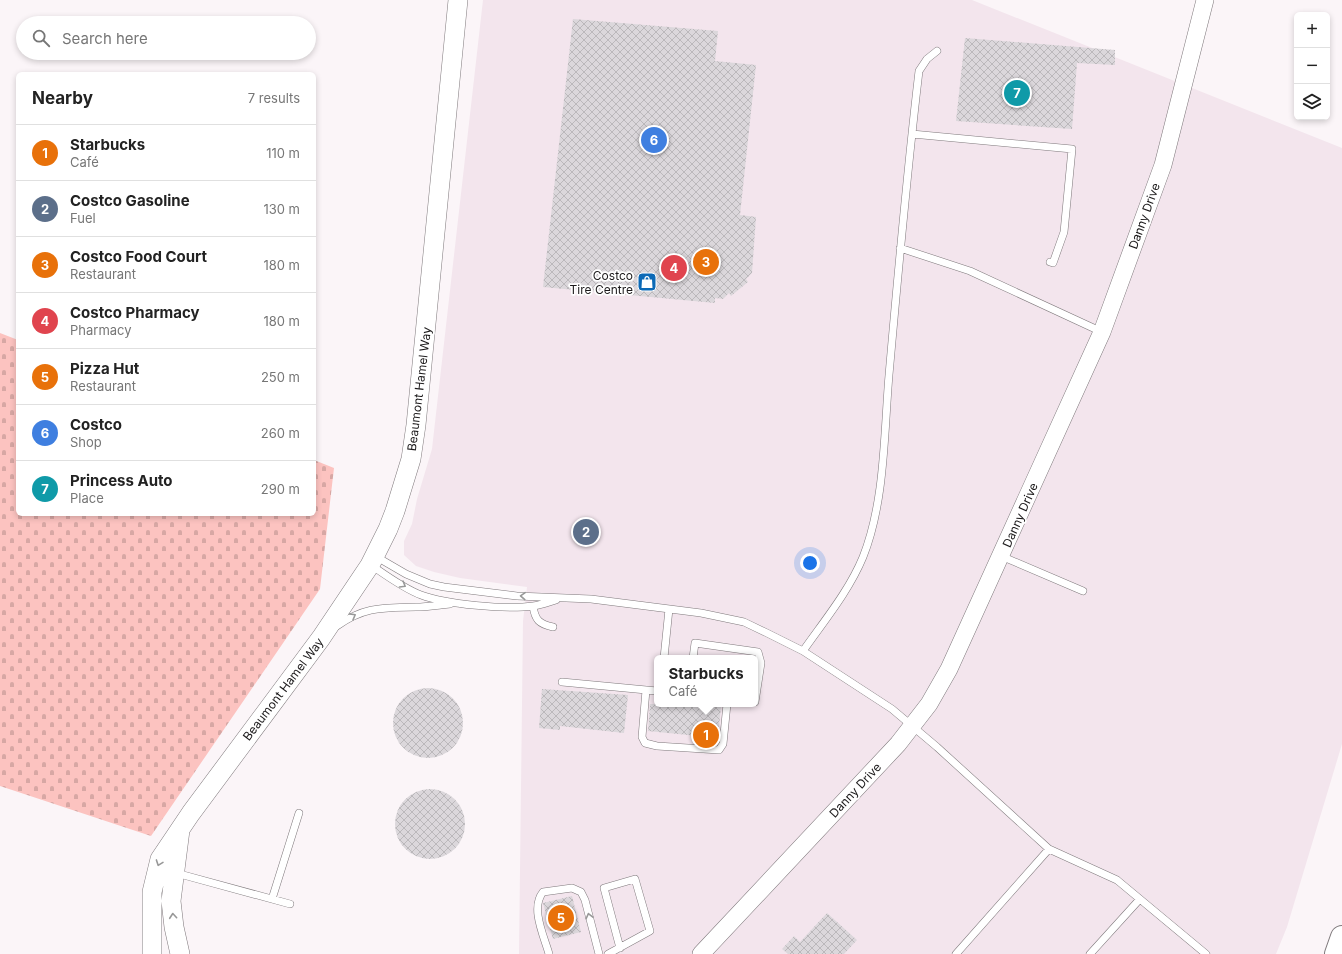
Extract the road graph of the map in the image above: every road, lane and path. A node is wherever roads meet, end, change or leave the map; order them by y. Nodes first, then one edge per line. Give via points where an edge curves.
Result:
1 (458, 0) edge
2 (1204, 0) edge
3 (937, 51) dead end
4 (912, 134) junction
5 (900, 248) junction
6 (1050, 262) dead end
7 (1102, 332) junction
8 (1001, 556) junction
9 (372, 560) junction
10 (1083, 591) dead end
11 (562, 598) junction
12 (457, 603) junction
13 (534, 606) junction
14 (669, 609) junction
15 (553, 627) dead end
16 (321, 638) junction
17 (803, 651) junction
18 (664, 655) edge
19 (693, 655) edge
20 (562, 682) dead end
21 (758, 682) edge
22 (646, 690) junction
23 (654, 691) edge
24 (727, 707) edge
25 (912, 726) junction
26 (298, 813) dead end
27 (180, 830) junction
28 (1049, 849) junction
29 (176, 873) junction
30 (272, 899) junction
31 (1139, 900) junction
32 (290, 904) dead end
33 (1342, 937) edge
34 (620, 948) junction
35 (152, 954) edge
36 (180, 954) edge
37 (549, 954) edge
38 (599, 954) edge
39 (608, 954) edge
40 (701, 954) edge
41 (956, 954) edge
42 (1090, 954) edge
43 (1206, 954) edge
44 (1336, 954) edge

1 - 9 main road, Beaumont Hamel Way via 411,459 395,511
2 - 7 street, Danny Drive via 1163,165
3 - 4 lane via 927,59 919,71
4 - 5 lane
4 - 6 lane via 1072,149 1064,232 1054,263
5 - 7 lane via 970,271
5 - 17 lane via 880,480 873,523 853,578
7 - 8 street, Danny Drive
8 - 10 lane
8 - 25 street, Danny Drive via 949,669 929,704
11 -> 9 lane via 517,596 444,587 430,584
9 -> 12 lane via 405,587 421,595
9 - 16 main road, Beaumont Hamel Way
11 - 13 lane
11 - 14 lane
12 - 13 lane
16 -> 12 lane via 349,618 367,610
13 - 15 lane via 538,622
14 - 17 lane via 744,622
14 - 18 lane
16 - 27 main road, Beaumont Hamel Way
17 - 25 lane via 892,709
19 - 21 lane via 695,643 758,652 761,663
20 - 22 lane
22 - 23 lane
22 - 24 lane via 642,737 645,743 657,746 719,750 723,744
25 - 28 lane
25 - 40 street, Danny Drive
26 - 30 lane
27 - 29 main road, Beaumont Hamel Way
27 -> 35 main road, Beaumont Hamel Way via 164,853 156,874 151,907
28 - 31 lane via 1117,880
28 - 41 lane
29 - 30 lane
36 -> 29 main road, Beaumont Hamel Way via 171,901
30 - 32 lane
31 - 42 lane
31 - 43 lane
33 - 44 highway
34 - 34 lane via 650,931 635,879 604,888
34 - 39 lane
38 -> 37 lane via 585,900 581,892 572,888 543,892 538,898 537,911

